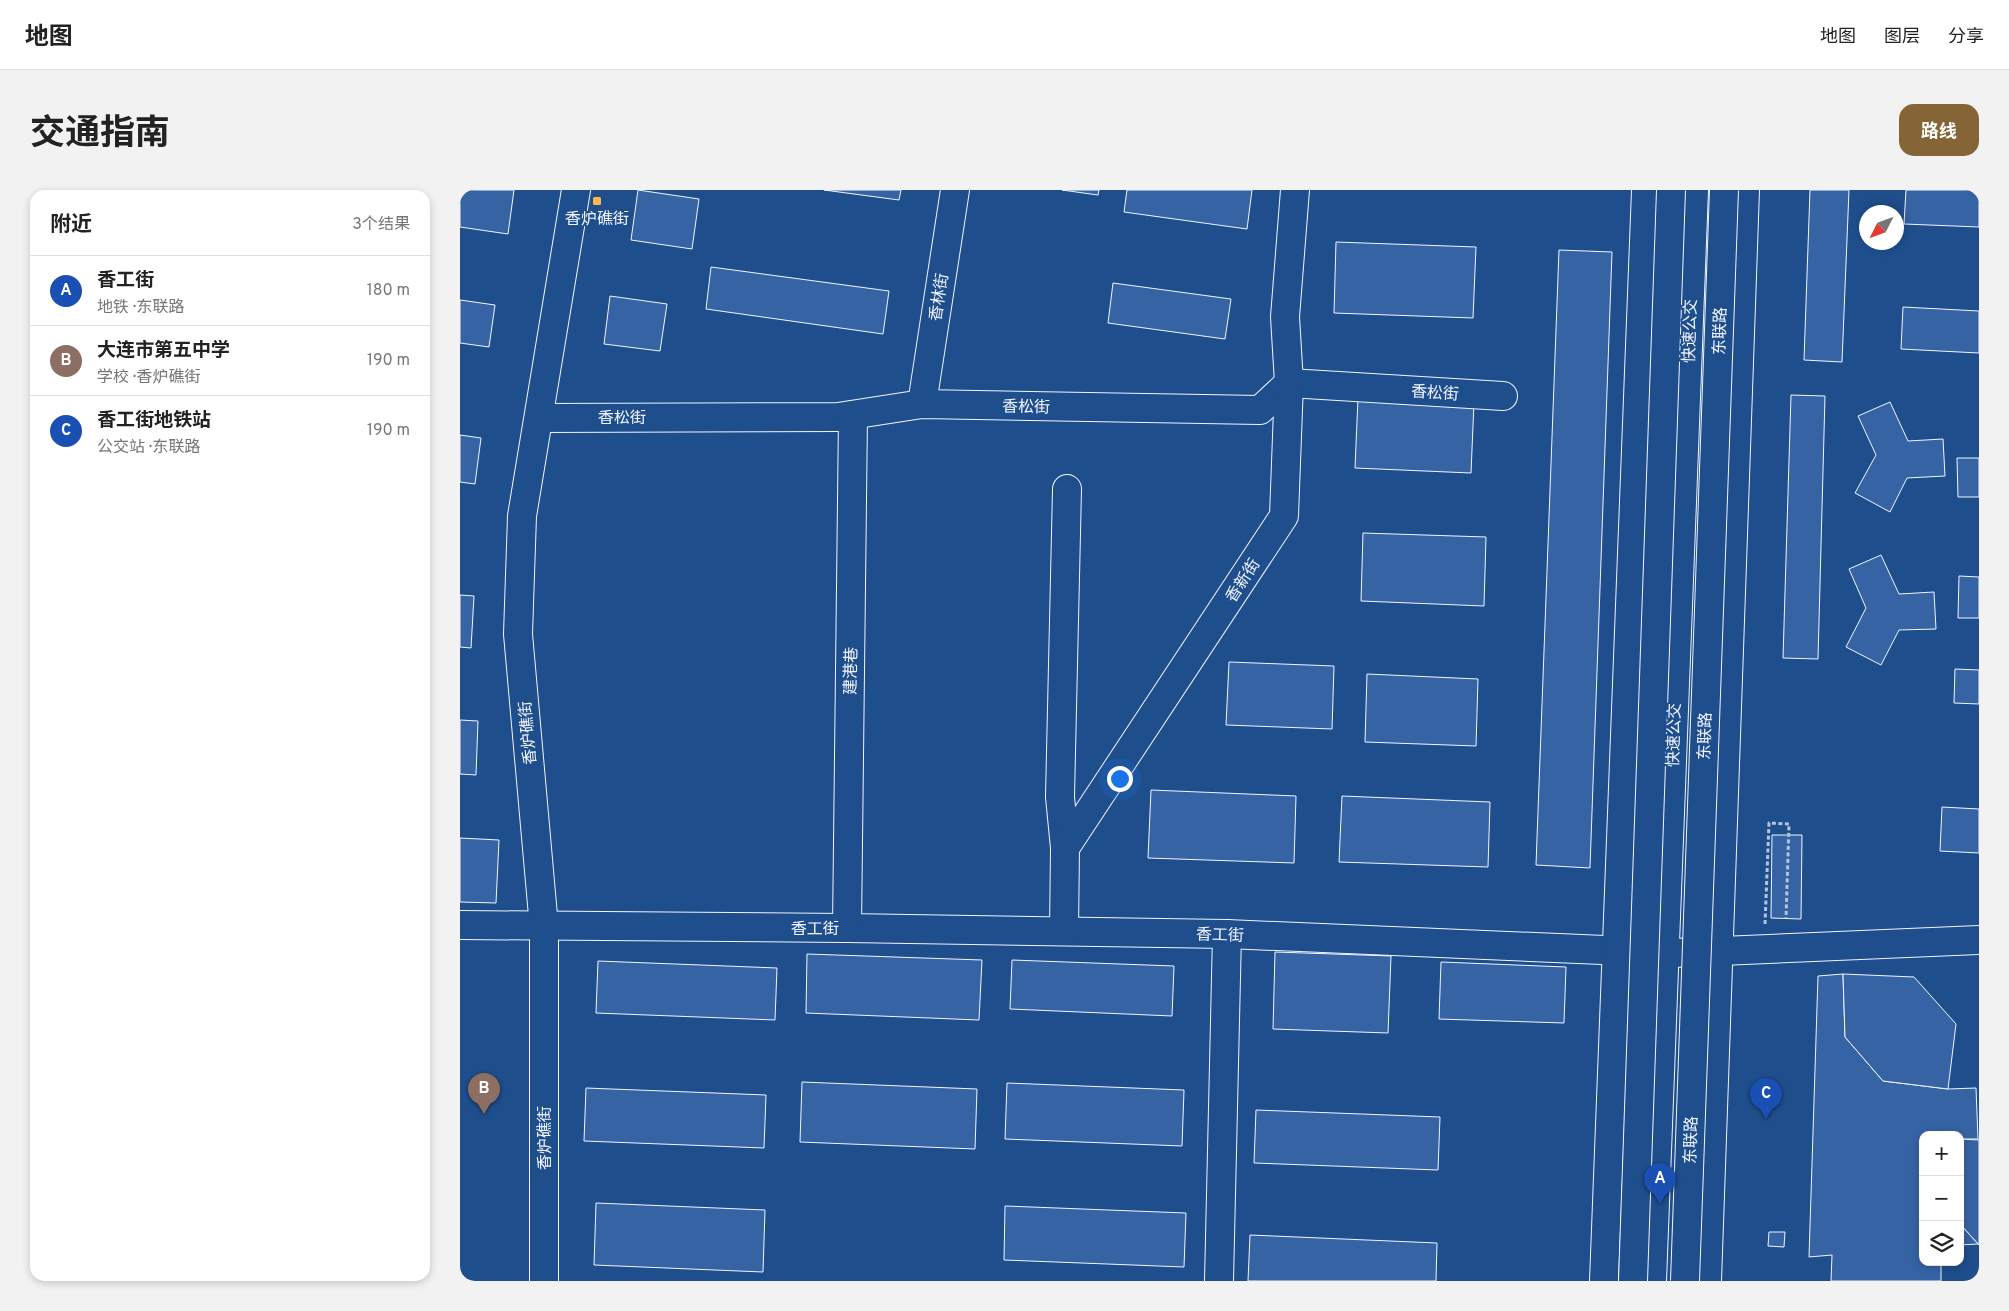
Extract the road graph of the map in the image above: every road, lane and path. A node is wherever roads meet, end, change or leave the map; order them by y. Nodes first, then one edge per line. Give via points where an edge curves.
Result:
1 (576, 190) edge
2 (954, 190) edge
3 (1295, 190) edge
4 (1646, 190) edge
5 (1671, 190) edge
6 (1694, 190) edge
7 (1702, 190) edge
8 (1724, 190) edge
9 (1744, 190) edge
10 (1289, 383) junction
11 (1502, 396) dead end
12 (922, 404) junction
13 (853, 415) junction
14 (539, 418) junction
15 (1067, 489) dead end
16 (1065, 848) junction
17 (1786, 918) dead end
18 (460, 925) edge
19 (544, 926) junction
20 (1765, 927) dead end
21 (847, 928) junction
22 (1064, 931) junction
23 (1227, 934) junction
24 (1979, 940) edge
25 (1617, 952) junction
26 (1669, 953) junction
27 (1718, 953) junction
28 (544, 1281) edge
29 (1219, 1281) edge
30 (1604, 1281) edge
31 (1633, 1281) edge
32 (1652, 1281) edge
33 (1662, 1281) edge
34 (1685, 1281) edge
35 (1707, 1281) edge

1 - 14 main road, 香炉礁街
2 - 12 main road, 香林街
3 - 10 main road, 香新街 via 1285,317
4 - 25 main road
5 - 31 main road, bridge
6 - 26 main road, 快速公交
7 - 26 main road, 快速公交
8 - 34 main road, 东联路, bridge
9 - 27 main road
10 - 11 main road, 香松街
10 - 12 main road, 香松街 via 1260,410
10 - 16 main road, 香新街 via 1284,516
12 - 13 main road, 香松街
13 - 14 main road, 香松街
13 - 21 main road, 建港巷
14 - 19 main road, 香炉礁街 via 522,516 518,634
15 - 16 main road via 1060,797
16 - 22 main road
17 - 20 path via 1789,824 1769,823
18 - 19 main road, 香工街
19 - 21 main road, 香工街
19 - 28 main road, 香炉礁街
21 - 22 main road, 香工街
22 - 23 main road, 香工街
23 - 25 main road, 香工街
23 - 29 main road
24 - 27 main road, 香工街
25 - 26 main road, 香工街
25 - 30 main road
26 - 27 main road, 香工街
26 - 32 main road, 快速公交
26 - 33 main road, 快速公交
27 - 35 main road

